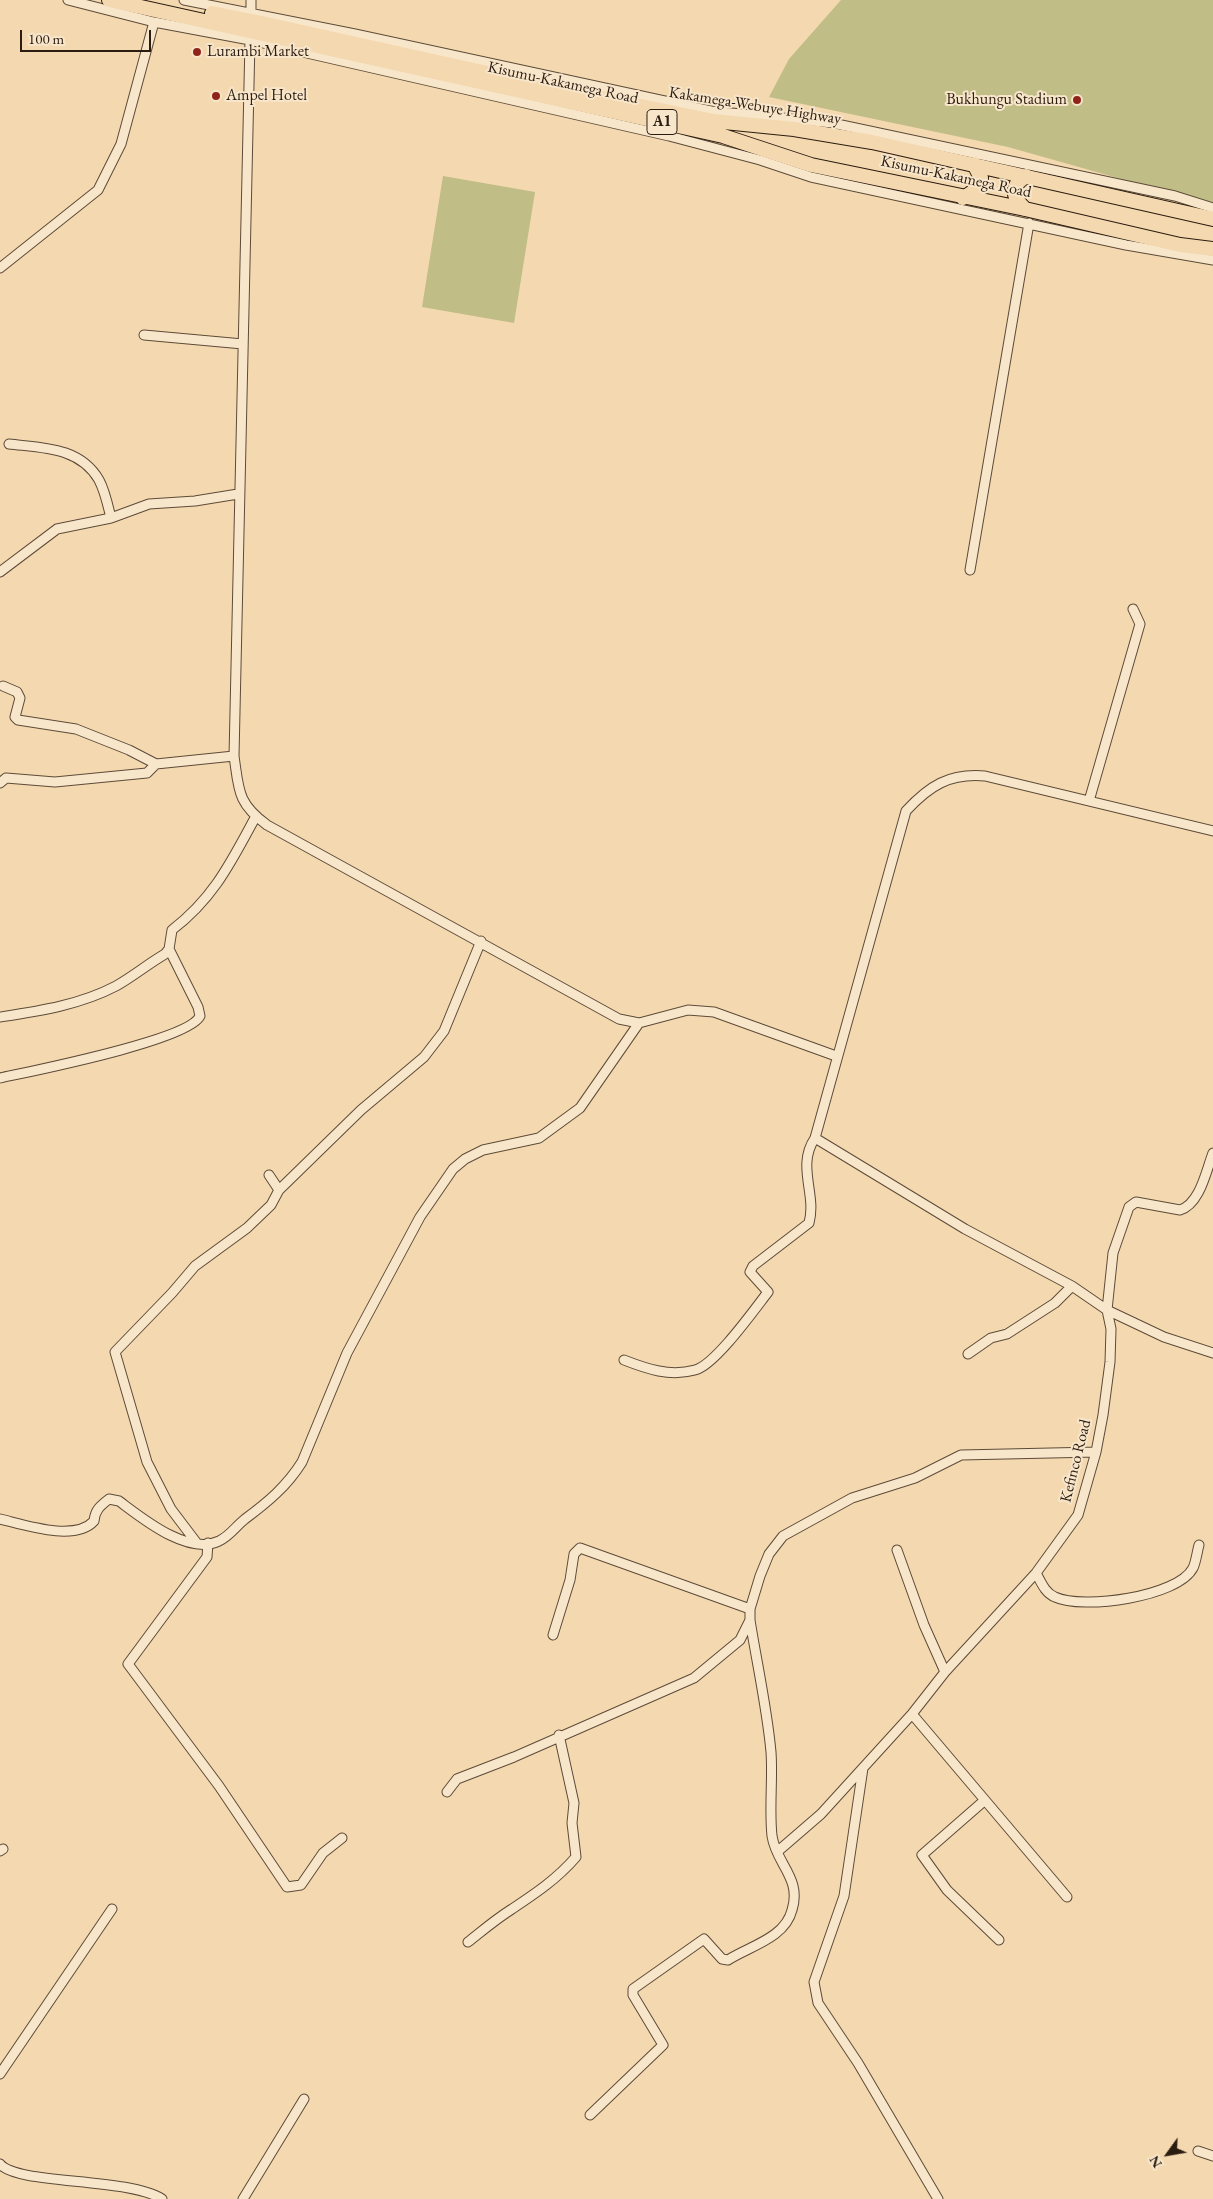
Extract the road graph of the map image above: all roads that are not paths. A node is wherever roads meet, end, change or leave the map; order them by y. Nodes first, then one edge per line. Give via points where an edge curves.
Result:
1 (68, 0) edge
2 (109, 0) edge
3 (145, 0) edge
4 (184, 0) edge
5 (252, 0) edge
6 (251, 14) junction
7 (154, 22) junction
8 (250, 40) junction
9 (800, 120) junction
10 (815, 133) junction
11 (791, 159) junction
12 (974, 164) junction
13 (804, 174) junction
14 (1026, 176) junction
15 (963, 198) junction
16 (1213, 208) edge
17 (1025, 209) junction
18 (1213, 218) edge
19 (1030, 223) junction
20 (1213, 249) edge
21 (1213, 260) edge
22 (0, 268) edge
23 (144, 335) dead end
24 (242, 344) junction
25 (9, 444) dead end
26 (238, 494) junction
27 (111, 518) junction
28 (970, 570) dead end
29 (0, 572) edge
30 (1133, 609) dead end
31 (3, 686) dead end
32 (234, 756) junction
33 (156, 764) junction
34 (0, 783) edge
35 (1089, 801) junction
36 (256, 816) junction
37 (1213, 831) edge
38 (481, 941) junction
39 (169, 950) junction
40 (0, 1017) edge
41 (639, 1023) junction
42 (836, 1056) junction
43 (0, 1078) edge
44 (815, 1138) junction
45 (1213, 1153) edge
46 (269, 1175) dead end
47 (280, 1190) junction
48 (1072, 1286) junction
49 (1107, 1310) junction
50 (1213, 1353) edge
51 (968, 1354) dead end
52 (624, 1360) dead end
53 (1096, 1452) junction
54 (0, 1519) edge
55 (196, 1542) junction
56 (208, 1543) junction
57 (1199, 1546) dead end
58 (897, 1550) dead end
59 (1036, 1573) junction
60 (750, 1609) junction
61 (750, 1620) junction
62 (553, 1635) dead end
63 (945, 1672) junction
64 (912, 1714) junction
65 (560, 1735) junction
66 (863, 1768) junction
67 (447, 1792) dead end
68 (985, 1800) junction
69 (342, 1838) dead end
70 (777, 1852) junction
71 (1067, 1897) dead end
72 (112, 1910) dead end
73 (1000, 1940) dead end
74 (468, 1942) dead end
75 (0, 2074) edge
76 (304, 2099) dead end
77 (590, 2115) dead end
78 (1198, 2151) dead end
79 (1213, 2156) edge
80 (1, 2168) edge
81 (162, 2199) edge
82 (243, 2199) edge
83 (938, 2199) edge

1 - 7 street
2 - 11 highway, Kisumu-Kakamega Road / A1 via 723,136
3 - 10 highway, Kakamega-Webuye Highway / A1 via 705,119
4 - 6 street
5 - 6 street
6 - 9 street via 711,111
7 - 8 street
7 - 22 street via 121,144 98,190
8 - 13 street via 669,136
8 - 24 street
9 - 10 street
9 - 16 street via 832,123 1175,196
10 - 12 highway, Kakamega-Webuye Highway / A1
11 - 13 street
11 - 15 highway, Kisumu-Kakamega Road / A1
12 - 14 highway, Kakamega-Webuye Highway / A1
12 - 15 highway via 981,178 980,184
13 - 19 street
14 - 17 highway via 1013,192
14 - 18 highway, Kakamega-Webuye Highway / A1
15 - 17 highway, Kisumu-Kakamega Road / A1
17 - 20 highway, Kisumu-Kakamega Road / A1 via 1125,234
19 - 21 street via 1126,245
19 - 28 street
23 - 24 street
24 - 26 street
25 - 27 street via 62,450 83,460 99,480
26 - 27 street via 149,504
26 - 32 street
27 - 29 street via 57,529
30 - 35 street via 1140,624
31 - 33 street via 18,692 20,698 15,716 18,720 76,729
32 - 33 street
32 - 36 street via 238,791
33 - 34 street via 147,773 55,782 6,778
35 - 37 street
35 - 42 street via 985,776 966,775 933,786 919,797 906,812
36 - 38 street
36 - 39 street via 216,886 195,913 172,930
38 - 41 street via 619,1019
38 - 47 street via 444,1031 424,1057 361,1110
39 - 40 street via 116,986 85,999 44,1011
39 - 43 street via 198,1007 198,1022 111,1053
41 - 42 street via 688,1010 714,1012
41 - 56 street via 580,1108 539,1138 499,1144 465,1159 453,1169 420,1217 347,1353 294,1476 274,1498 242,1521 228,1536
42 - 44 street
44 - 48 street via 964,1229
44 - 52 street via 806,1157 812,1214 809,1223 753,1266 750,1272 768,1292 731,1338 706,1365 696,1370 660,1372
45 - 49 street, Kefinco Road via 1194,1201 1187,1208 1180,1210 1136,1202 1129,1207 1113,1252
46 - 47 street
47 - 55 street via 270,1206 247,1228 195,1266 115,1352 147,1462 171,1510
48 - 49 street
48 - 51 street via 1055,1303
49 - 50 street via 1164,1337
49 - 53 street, Kefinco Road via 1111,1328 1110,1362
53 - 59 street, Kefinco Road via 1078,1515
53 - 60 street via 961,1455 916,1478 852,1498 783,1536 770,1554
54 - 55 street via 66,1532 82,1531 94,1521 99,1506 109,1499 119,1501 171,1537
55 - 56 street
56 - 69 street via 207,1558 128,1664 219,1786 287,1887 301,1885 323,1853
57 - 59 street via 1193,1569 1173,1585 1123,1600 1080,1601 1054,1597
58 - 63 street
59 - 63 street, Kefinco Road
60 - 61 street
60 - 62 street via 580,1548 574,1554 570,1580
61 - 65 street via 740,1640 694,1678
61 - 70 street via 771,1752 772,1836
63 - 64 street, Kefinco Road
64 - 66 street, Kefinco Road
64 - 68 street
65 - 67 street via 457,1780
65 - 74 street via 574,1803 572,1823 576,1857 544,1888 510,1909
66 - 70 street, Kefinco Road via 821,1814
66 - 83 street via 844,1896 814,1982 814,1992
68 - 71 street
68 - 73 street via 922,1855 948,1890
70 - 77 street via 789,1872 795,1891 793,1910 786,1924 776,1934 728,1960 722,1959 704,1939 633,1989 664,2046
72 - 75 street
76 - 82 street
78 - 79 street
80 - 81 street via 27,2175 135,2188

